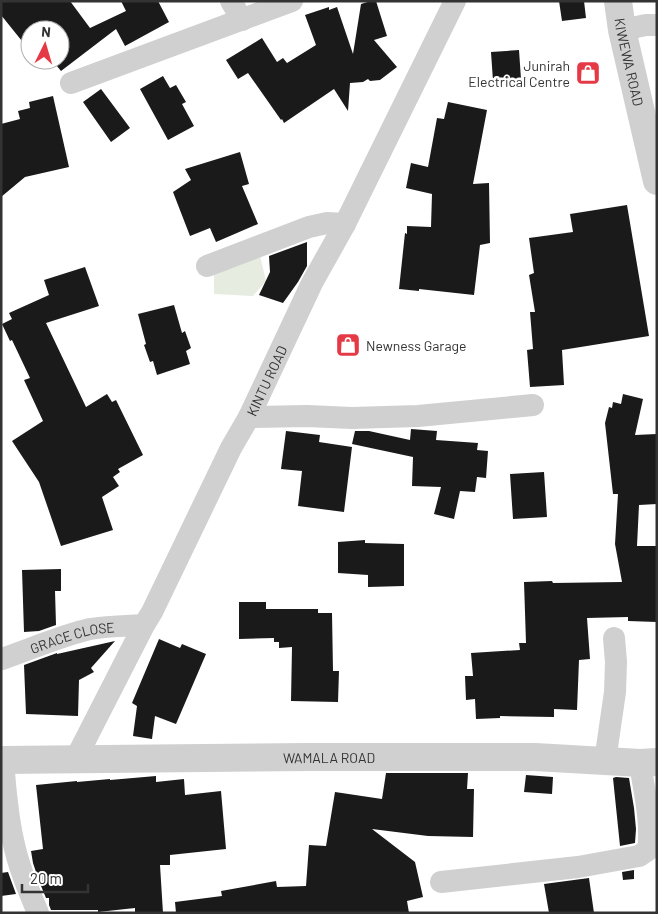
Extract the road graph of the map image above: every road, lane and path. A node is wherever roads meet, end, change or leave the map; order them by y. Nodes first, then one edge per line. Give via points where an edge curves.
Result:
1 (292, 1) edge
2 (455, 1) edge
3 (618, 1) edge
4 (236, 10) edge
5 (657, 25) edge
6 (622, 30) junction
7 (71, 83) dead end
8 (657, 181) edge
9 (344, 224) junction
10 (208, 266) dead end
11 (533, 405) dead end
12 (249, 417) junction
13 (144, 625) junction
14 (614, 638) dead end
15 (2, 659) edge
16 (2, 760) edge
17 (75, 760) junction
18 (605, 761) junction
19 (648, 762) edge
20 (441, 882) dead end
21 (38, 913) edge

1 - 4 street
2 - 9 street, KINTU ROAD
3 - 6 street, KIWEWA ROAD
4 - 7 street
5 - 6 street
6 - 8 street, KIWEWA ROAD
9 - 10 street via 308,227
9 - 12 street, KINTU ROAD via 312,283
11 - 12 street via 418,416
12 - 13 street, KINTU ROAD
13 - 15 street, GRACE CLOSE via 91,629
13 - 17 street, KINTU ROAD
14 - 18 street via 615,692
16 - 17 street, WAMALA ROAD
16 - 21 street via 13,840
17 - 18 street, WAMALA ROAD via 310,757
18 - 19 street, WAMALA ROAD
19 - 20 street via 650,839 648,850 639,856 578,867

